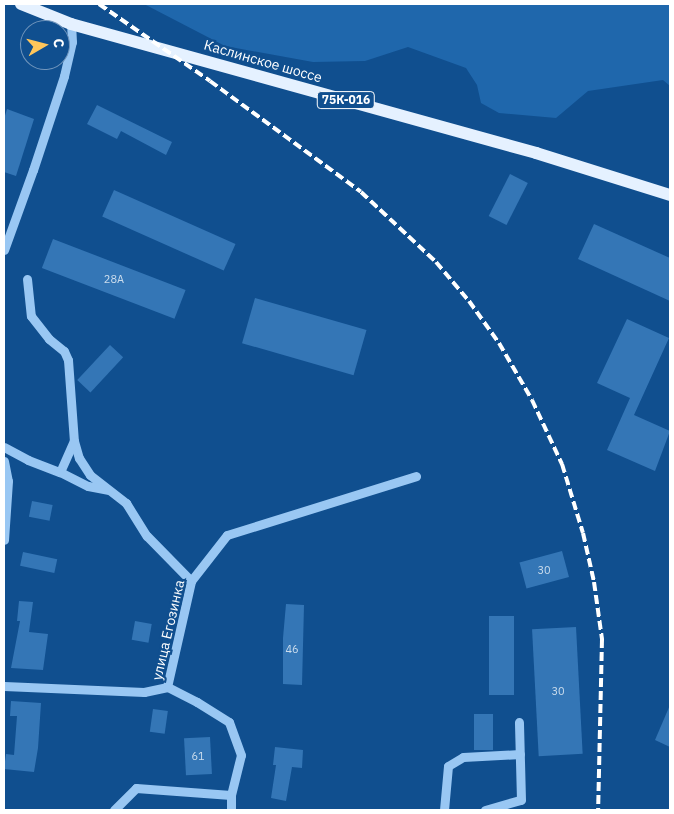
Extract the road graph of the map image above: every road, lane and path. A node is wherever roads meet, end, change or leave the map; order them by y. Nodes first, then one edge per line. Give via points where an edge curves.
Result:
1 (21, 4) edge
2 (71, 24) junction
3 (670, 195) edge
4 (4, 250) edge
5 (27, 279) dead end
6 (74, 441) junction
7 (4, 447) edge
8 (4, 461) edge
9 (60, 472) junction
10 (416, 476) dead end
11 (110, 490) junction
12 (4, 540) edge
13 (191, 581) junction
14 (4, 686) edge
15 (166, 687) junction
16 (519, 722) dead end
17 (520, 754) junction
18 (230, 795) junction
19 (114, 810) edge
20 (231, 810) edge
21 (444, 810) edge
22 (485, 810) edge

1 - 2 main road, Каслинское шоссе / 75К-016
2 - 3 main road, Каслинское шоссе / 75К-016 via 536,153
2 - 4 street via 72,42 64,76
5 - 6 street via 31,316 49,339 64,351 68,360
6 - 9 street
6 - 11 street via 90,475
7 - 9 street
8 - 12 street via 8,495
9 - 11 street via 88,486
10 - 13 street, улица Егозинка via 227,535
11 - 13 street via 126,503 147,536
13 - 15 street, улица Егозинка
14 - 15 street via 144,692
15 - 18 street, улица Егозинка via 229,722 242,755
16 - 17 street
17 - 21 street via 463,757 448,766
17 - 22 street via 521,800
18 - 19 street via 136,788
18 - 20 street, улица Егозинка

